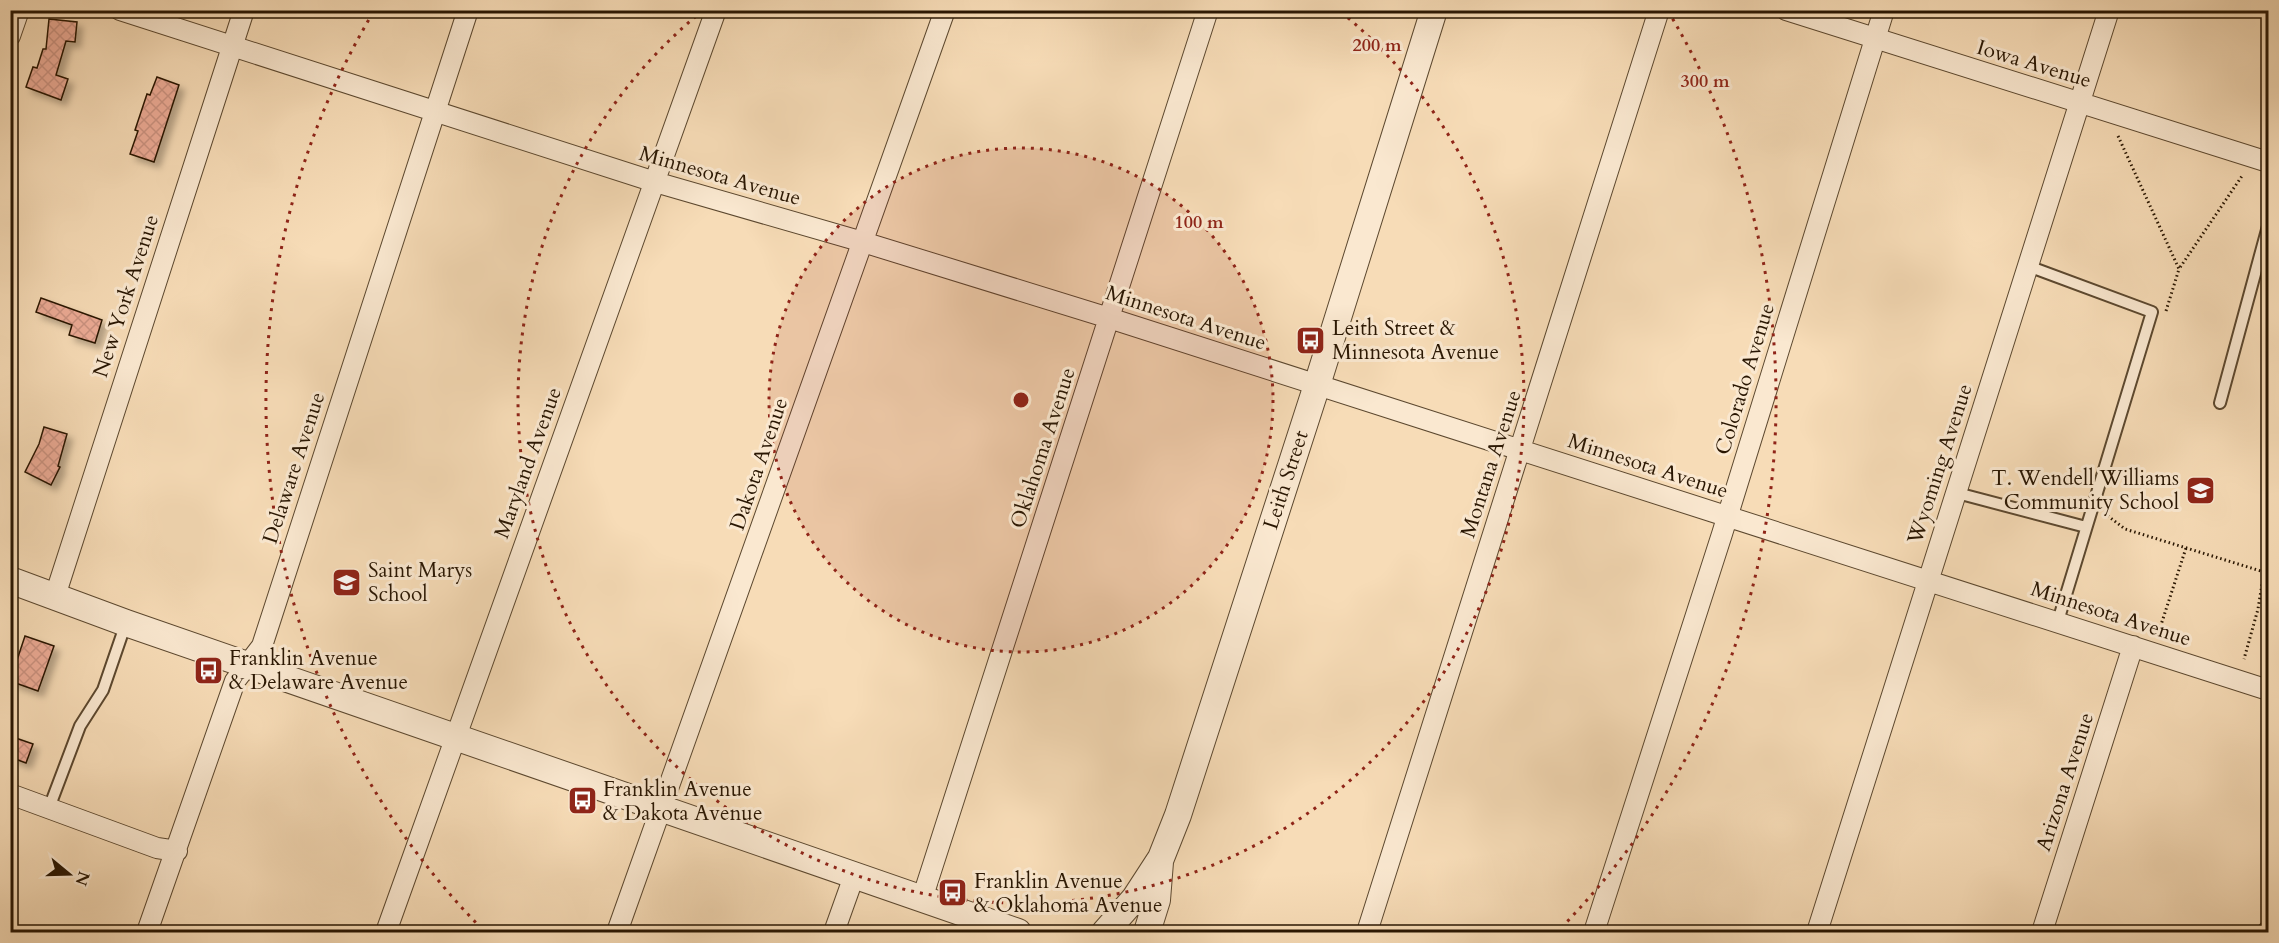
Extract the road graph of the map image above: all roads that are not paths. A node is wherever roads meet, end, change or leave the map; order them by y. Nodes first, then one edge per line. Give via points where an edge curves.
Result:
1 (19, 10) edge
2 (120, 10) edge
3 (244, 10) edge
4 (468, 10) edge
5 (716, 10) edge
6 (945, 10) edge
7 (1208, 10) edge
8 (1434, 10) edge
9 (1659, 10) edge
10 (1786, 10) edge
11 (1884, 10) edge
12 (2109, 10) edge
13 (10, 36) edge
14 (1876, 39) junction
15 (232, 46) junction
16 (2080, 103) junction
17 (435, 111) junction
18 (2268, 162) edge
19 (655, 182) junction
20 (2268, 226) edge
21 (863, 242) junction
22 (2028, 266) junction
23 (1109, 318) junction
24 (1317, 385) junction
25 (2220, 403) dead end
26 (1520, 450) junction
27 (1957, 493) junction
28 (1727, 516) junction
29 (2086, 527) junction
30 (10, 580) edge
31 (1928, 580) junction
32 (55, 596) junction
33 (2058, 621) junction
34 (126, 623) junction
35 (2133, 646) junction
36 (249, 665) junction
37 (2268, 690) edge
38 (455, 737) junction
39 (10, 794) edge
40 (49, 808) junction
41 (663, 808) junction
42 (177, 851) junction
43 (1161, 858) junction
44 (854, 876) junction
45 (922, 899) junction
46 (147, 933) edge
47 (386, 933) edge
48 (617, 933) edge
49 (834, 933) edge
50 (1018, 933) edge
51 (1105, 933) edge
52 (1147, 933) edge
53 (1367, 933) edge
54 (1594, 933) edge
55 (1817, 933) edge
56 (2042, 933) edge

1 - 13 street
2 - 15 street, Minnesota Avenue
3 - 15 street, New York Avenue
4 - 17 street, Delaware Avenue
5 - 19 street, Maryland Avenue
6 - 21 street, Dakota Avenue
7 - 23 street, Oklahoma Avenue
8 - 24 street, Leith Street
9 - 26 street, Montana Avenue
10 - 14 street, Iowa Avenue
11 - 14 street, Colorado Avenue
12 - 16 street, Wyoming Avenue
14 - 16 street, Iowa Avenue
14 - 28 street, Colorado Avenue
15 - 17 street, Minnesota Avenue
15 - 32 street, New York Avenue
16 - 18 street, Iowa Avenue
16 - 22 street, Wyoming Avenue
17 - 19 street, Minnesota Avenue
17 - 36 street, Delaware Avenue via 262,646
19 - 21 street, Minnesota Avenue
19 - 38 street, Maryland Avenue
20 - 25 lane
21 - 23 street, Minnesota Avenue
21 - 41 street, Dakota Avenue
22 - 27 street, Wyoming Avenue
22 - 29 lane via 2152,312
23 - 24 street, Minnesota Avenue
23 - 45 street, Oklahoma Avenue
24 - 26 street, Minnesota Avenue
24 - 43 street, Leith Street
26 - 28 street, Minnesota Avenue
26 - 53 street, Montana Avenue
27 - 29 lane
27 - 31 street, Wyoming Avenue
28 - 31 street, Minnesota Avenue
28 - 54 street, Colorado Avenue
29 - 33 lane
30 - 32 street
31 - 33 street, Minnesota Avenue
31 - 55 street, Wyoming Avenue
32 - 34 street
33 - 35 street, Minnesota Avenue
34 - 36 street
34 - 40 lane via 102,690 80,726
35 - 37 street, Minnesota Avenue
35 - 56 street, Arizona Avenue
36 - 38 street
36 - 42 street, Delaware Avenue via 235,681
38 - 41 street
38 - 47 street, Maryland Avenue
39 - 40 street
40 - 42 street via 157,848
41 - 44 street
41 - 48 street, Dakota Avenue
42 - 46 street, Delaware Avenue
43 - 51 street, Leith Street via 1135,898
43 - 52 street via 1157,900
44 - 45 street
44 - 49 street
45 - 50 street

